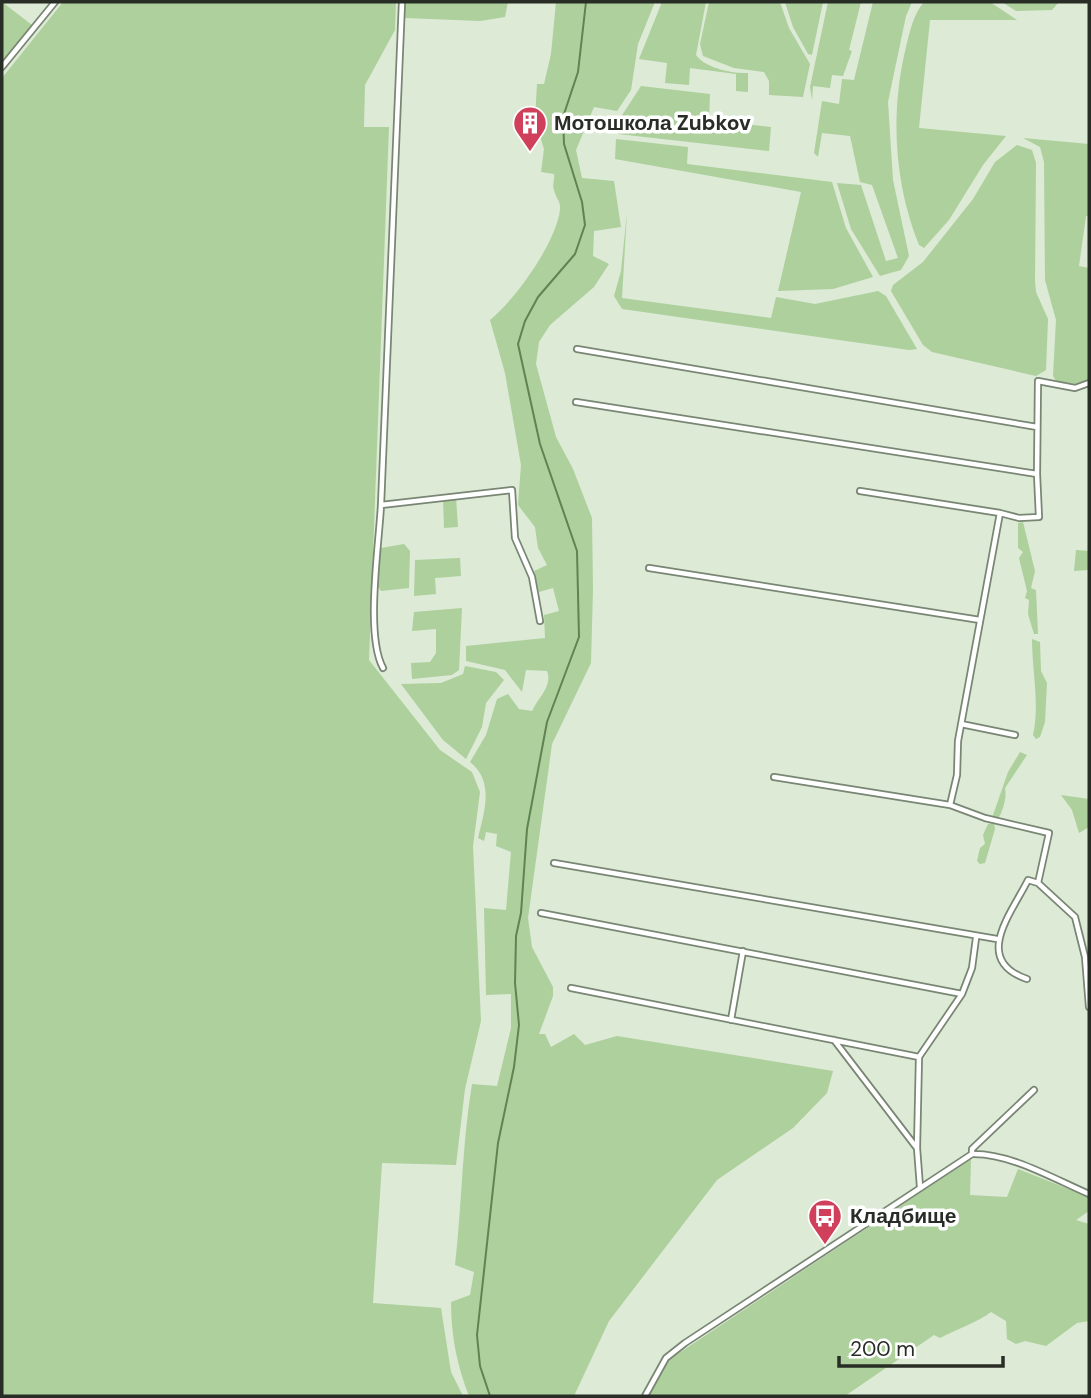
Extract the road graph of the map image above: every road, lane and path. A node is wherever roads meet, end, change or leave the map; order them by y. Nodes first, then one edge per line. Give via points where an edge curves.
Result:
1 (55, 2) edge
2 (401, 2) edge
3 (2, 67) edge
4 (577, 349) dead end
5 (1089, 383) edge
6 (576, 402) dead end
7 (1037, 427) junction
8 (1037, 474) junction
9 (860, 491) dead end
10 (381, 505) junction
11 (1000, 513) junction
12 (649, 568) dead end
13 (980, 620) junction
14 (540, 621) dead end
15 (383, 668) dead end
16 (961, 724) junction
17 (1015, 735) dead end
18 (774, 777) dead end
19 (950, 805) junction
20 (554, 863) dead end
21 (1038, 883) junction
22 (541, 913) dead end
23 (976, 938) junction
24 (997, 939) junction
25 (743, 951) junction
26 (1027, 979) dead end
27 (571, 988) dead end
28 (962, 995) junction
29 (1089, 1007) edge
30 (732, 1020) junction
31 (834, 1041) junction
32 (919, 1058) junction
33 (1034, 1090) dead end
34 (917, 1147) junction
35 (972, 1154) junction
36 (920, 1187) junction
37 (1089, 1194) edge
38 (645, 1396) edge

1 - 3 street
2 - 10 street
4 - 7 street
5 - 7 street via 1074,388 1038,381
6 - 8 street
7 - 8 street
8 - 11 street via 1039,517
9 - 11 street
10 - 14 street via 512,490 515,538 532,577
10 - 15 street via 374,644
11 - 13 street
12 - 13 street
13 - 16 street
16 - 17 street
16 - 19 street
18 - 19 street
19 - 21 street via 1049,832
20 - 23 street
21 - 24 street via 1028,880
21 - 29 street via 1070,910 1077,922
22 - 25 street
23 - 24 street
23 - 28 street
24 - 26 street via 1004,967
25 - 28 street
25 - 30 street
27 - 30 street
28 - 32 street
30 - 31 street
31 - 32 street
31 - 34 street
32 - 34 street
33 - 35 street
34 - 36 street
35 - 36 street
35 - 37 street via 1004,1159
36 - 38 street via 685,1343 661,1364

